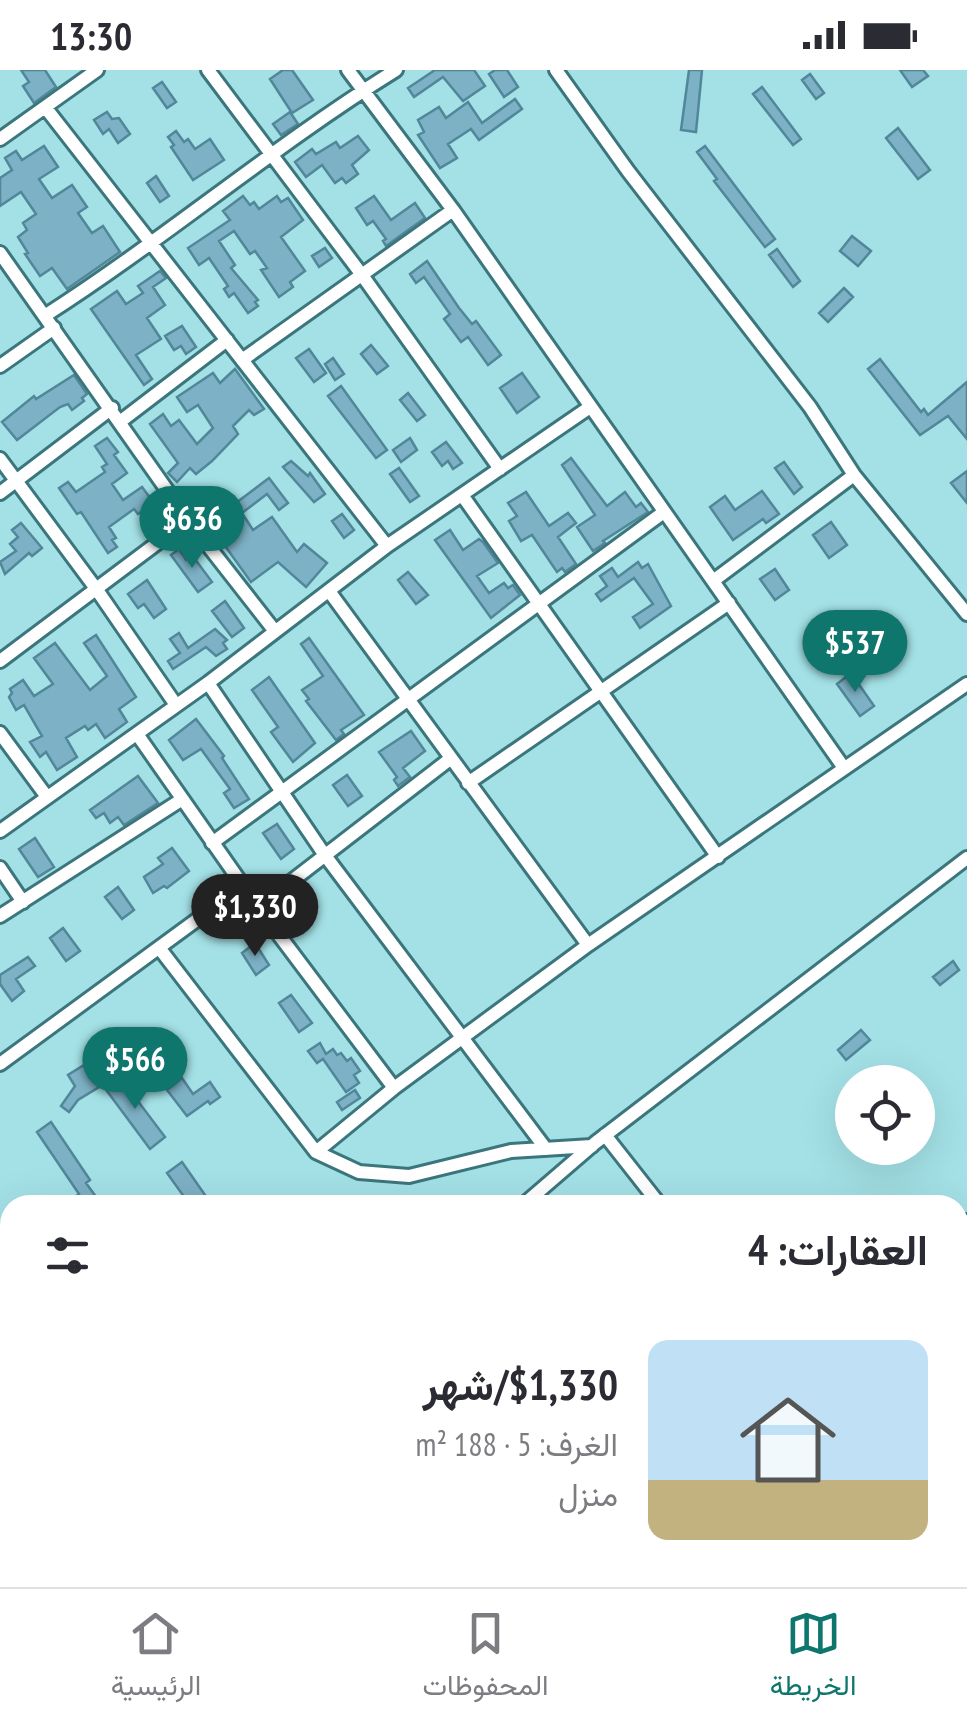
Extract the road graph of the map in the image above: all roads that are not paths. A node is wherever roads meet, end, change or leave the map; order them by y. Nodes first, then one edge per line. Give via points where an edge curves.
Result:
1 (97, 70) edge
2 (208, 70) edge
3 (348, 70) edge
4 (396, 70) edge
5 (556, 70) edge
6 (77, 76) edge
7 (364, 90) junction
8 (45, 107) junction
9 (0, 139) edge
10 (271, 154) junction
11 (453, 210) junction
12 (150, 241) junction
13 (0, 253) edge
14 (362, 274) junction
15 (50, 322) junction
16 (227, 340) junction
17 (242, 360) junction
18 (0, 366) edge
19 (590, 407) junction
20 (112, 408) junction
21 (121, 421) junction
22 (0, 459) edge
23 (500, 469) junction
24 (854, 475) junction
25 (16, 481) junction
26 (0, 493) edge
27 (462, 495) junction
28 (664, 512) junction
29 (188, 520) junction
30 (387, 546) junction
31 (712, 581) junction
32 (96, 590) junction
33 (329, 591) junction
34 (729, 602) junction
35 (538, 604) junction
36 (967, 614) edge
37 (274, 630) junction
38 (0, 661) edge
39 (208, 683) junction
40 (967, 684) edge
41 (598, 691) junction
42 (407, 698) junction
43 (176, 705) junction
44 (0, 733) edge
45 (137, 734) junction
46 (450, 758) junction
47 (844, 768) junction
48 (468, 783) junction
49 (280, 792) junction
50 (47, 797) junction
51 (181, 800) junction
52 (0, 831) edge
53 (212, 843) junction
54 (324, 854) junction
55 (718, 856) junction
56 (967, 858) edge
57 (0, 868) edge
58 (243, 886) junction
59 (23, 902) junction
60 (258, 907) junction
61 (0, 916) edge
62 (588, 946) junction
63 (160, 949) junction
64 (462, 1038) junction
65 (1, 1061) edge
66 (394, 1088) junction
67 (606, 1135) junction
68 (592, 1146) junction
69 (546, 1149) junction
70 (316, 1152) junction
71 (535, 1195) edge
72 (652, 1195) edge

1 - 6 street
2 - 10 street
3 - 7 street
4 - 7 street
5 - 24 street via 810,406
6 - 8 street
7 - 10 street
7 - 11 street
8 - 9 street
8 - 12 street
10 - 12 street
10 - 14 street
11 - 14 street
11 - 19 street
12 - 15 street
12 - 16 street
13 - 15 street
14 - 17 street
14 - 23 street
15 - 18 street
15 - 20 street
16 - 17 street
16 - 21 street
17 - 30 street
19 - 23 street
19 - 28 street
20 - 21 street
20 - 25 street
21 - 29 street
22 - 25 street
23 - 27 street
24 - 31 street
24 - 36 street
25 - 26 street
25 - 32 street
27 - 30 street
27 - 35 street
28 - 31 street
28 - 35 street
29 - 32 street
29 - 37 street
30 - 33 street
31 - 34 street
32 - 38 street
32 - 43 street
33 - 37 street
33 - 42 street
34 - 41 street
34 - 47 street
35 - 41 street
35 - 42 street
37 - 39 street
39 - 43 street
39 - 49 street
40 - 47 street
41 - 48 street
41 - 55 street
42 - 46 street
42 - 49 street
43 - 45 street
44 - 50 street
45 - 50 street
45 - 51 street
46 - 48 street
46 - 54 street
47 - 55 street
48 - 62 street
49 - 53 street
49 - 54 street
50 - 52 street
51 - 53 street
51 - 59 street
53 - 58 street
54 - 60 street
54 - 64 street
55 - 62 street
56 - 67 street
57 - 59 street
58 - 60 street
58 - 63 street
59 - 61 street
60 - 66 street
62 - 64 street
63 - 65 street
63 - 70 street
64 - 66 street
64 - 69 street
66 - 70 street
67 - 68 street
67 - 72 street
68 - 69 street
68 - 71 street
69 - 70 street via 489,1155 409,1176 359,1172

